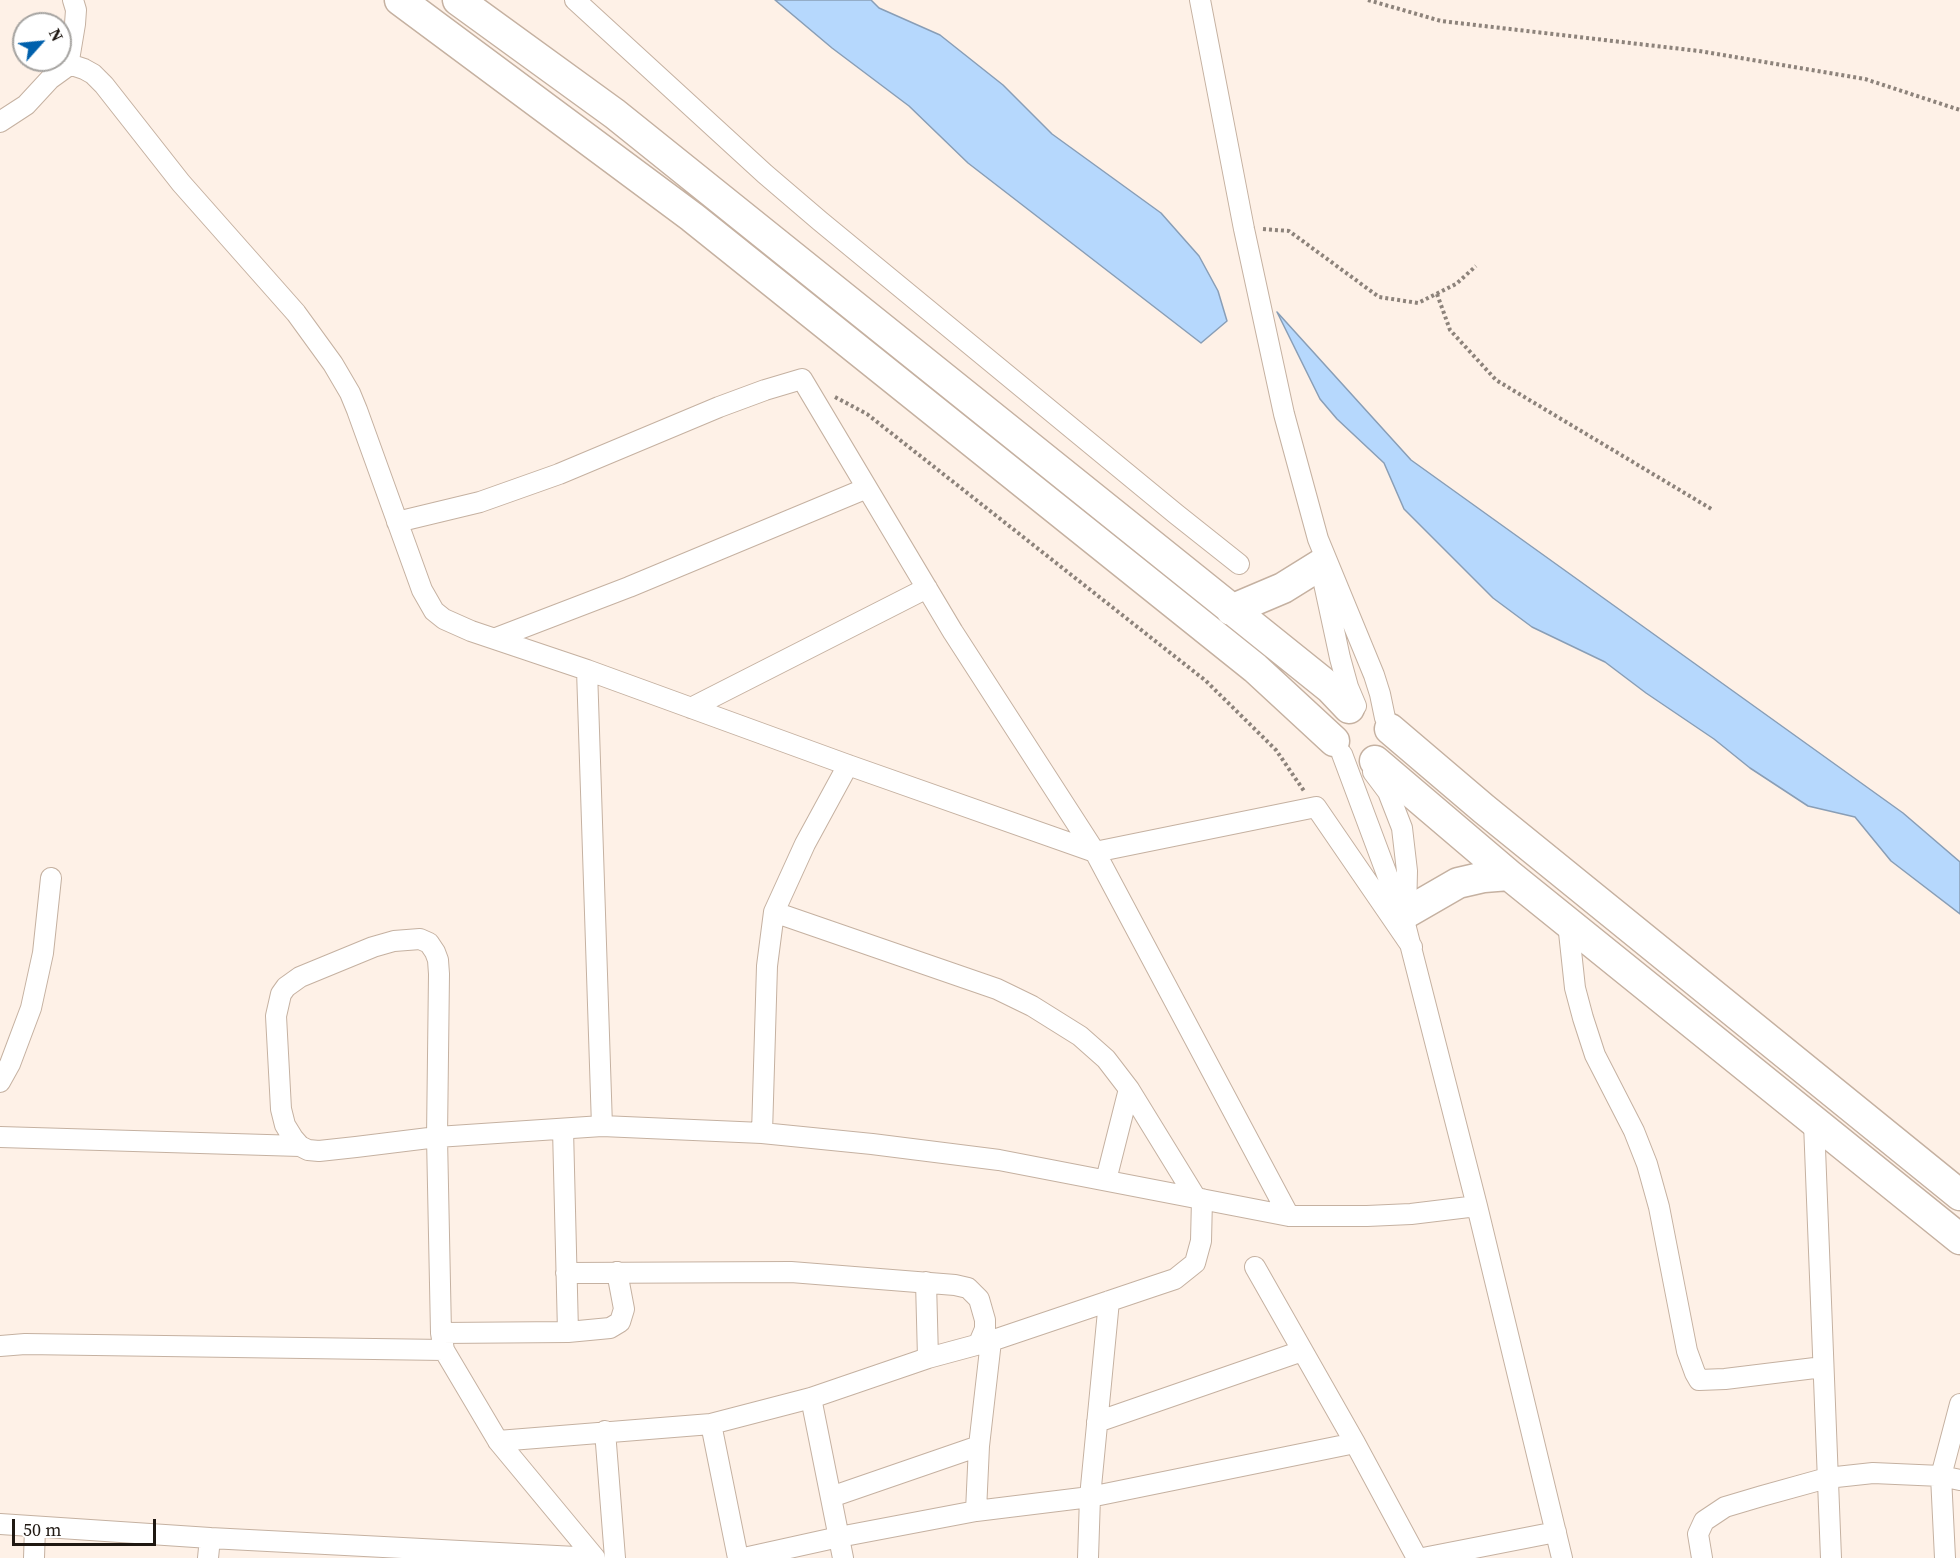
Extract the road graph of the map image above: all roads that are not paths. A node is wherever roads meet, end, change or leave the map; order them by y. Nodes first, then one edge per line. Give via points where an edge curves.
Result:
1 (74, 0) edge
2 (400, 0) edge
3 (458, 0) edge
4 (575, 0) edge
5 (1200, 0) edge
6 (72, 42) edge
7 (72, 66) edge
8 (60, 72) edge
9 (0, 122) edge
10 (867, 488) junction
11 (397, 522) junction
12 (1319, 552) junction
13 (1239, 564) dead end
14 (927, 588) junction
15 (1231, 610) junction
16 (496, 638) junction
17 (587, 670) junction
18 (1353, 707) junction
19 (691, 708) junction
20 (1387, 723) junction
21 (1354, 755) junction
22 (848, 765) junction
23 (1095, 852) junction
24 (1509, 875) junction
25 (51, 878) dead end
26 (774, 912) junction
27 (1405, 916) junction
28 (1568, 923) junction
29 (1412, 947) junction
30 (0, 1082) edge
31 (1129, 1089) junction
32 (1814, 1123) junction
33 (602, 1126) junction
34 (563, 1129) junction
35 (762, 1133) junction
36 (0, 1137) edge
37 (437, 1137) junction
38 (300, 1146) junction
39 (1106, 1180) junction
40 (1960, 1195) edge
41 (1199, 1198) junction
42 (1477, 1206) junction
43 (1289, 1216) junction
44 (1960, 1239) edge
45 (1255, 1267) dead end
46 (617, 1272) junction
47 (566, 1274) junction
48 (926, 1282) junction
49 (1109, 1301) junction
50 (568, 1332) junction
51 (443, 1342) junction
52 (985, 1342) junction
53 (0, 1346) edge
54 (1302, 1351) junction
55 (928, 1358) junction
56 (1823, 1367) junction
57 (811, 1398) junction
58 (1960, 1404) edge
59 (1097, 1422) junction
60 (711, 1424) junction
61 (605, 1431) junction
62 (498, 1441) junction
63 (1355, 1443) junction
64 (980, 1446) junction
65 (1827, 1478) junction
66 (1950, 1478) edge
67 (831, 1497) junction
68 (1090, 1497) junction
69 (976, 1511) junction
70 (0, 1524) edge
71 (35, 1528) junction
72 (1556, 1532) junction
73 (839, 1537) junction
74 (210, 1538) junction
75 (347, 1551) edge
76 (34, 1558) edge
77 (208, 1558) edge
78 (595, 1558) edge
79 (615, 1558) edge
80 (738, 1558) edge
81 (744, 1558) edge
82 (843, 1558) edge
83 (1088, 1558) edge
84 (1417, 1558) edge
85 (1424, 1558) edge
86 (1562, 1558) edge
87 (1702, 1558) edge
88 (1831, 1558) edge
89 (1945, 1558) edge

1 - 6 street
2 - 21 main road via 692,217 1255,668
3 - 15 main road via 615,114
4 - 13 street via 820,221
5 - 12 street via 1244,229
7 - 11 street via 93,74 104,85 181,183 312,334 350,393
8 - 9 street via 26,105
10 - 11 street via 802,379 719,407 559,474 480,502
10 - 14 street
10 - 16 street
11 - 16 street via 422,590 434,611 453,624
12 - 15 main road via 1283,588
12 - 18 street
12 - 20 street via 1374,675
14 - 19 street
14 - 23 street
15 - 18 main road
16 - 17 street
17 - 19 street
17 - 33 street
18 - 20 main road via 1367,706
18 - 21 main road via 1338,719 1334,729
19 - 22 street
20 - 21 main road via 1390,740 1386,750
20 - 40 main road via 1493,817
21 - 24 main road
21 - 27 street
21 - 27 street via 1388,792 1402,828 1407,871
22 - 23 street
22 - 26 street
23 - 29 street via 1316,807
23 - 43 street
24 - 27 main road via 1458,883
24 - 28 main road
25 - 30 street via 44,953 31,1008
26 - 31 street via 997,989 1032,1006 1080,1036 1106,1059
26 - 35 street via 767,966
27 - 29 street
28 - 32 main road
28 - 56 street via 1575,988 1583,1018 1595,1054 1647,1164 1687,1352 1699,1380
29 - 42 street
31 - 39 street
31 - 41 street
32 - 44 main road
32 - 56 street
33 - 34 street
33 - 35 street
34 - 37 street
34 - 47 street
35 - 39 street via 999,1160
36 - 38 street
37 - 38 street via 319,1151
37 - 38 street via 438,960 429,943 412,938 373,946 321,968 291,983 281,994 276,1016 281,1108 285,1125
37 - 51 street
39 - 41 street
41 - 43 street
41 - 49 street via 1201,1241 1196,1263 1175,1279
42 - 43 street via 1412,1214
42 - 72 street
45 - 54 street
46 - 47 street
46 - 48 street via 791,1272
46 - 50 street via 624,1309 620,1322 610,1328
47 - 50 street
48 - 52 street via 955,1285 975,1293 985,1320
48 - 55 street
49 - 52 street
49 - 59 street
50 - 51 street
51 - 53 street
51 - 62 street
52 - 55 street
52 - 64 street
54 - 59 street
54 - 63 street
55 - 57 street
56 - 65 street
57 - 60 street
57 - 67 street
58 - 66 street
59 - 68 street
60 - 61 street
60 - 80 street
61 - 62 street
61 - 79 street
62 - 78 street
63 - 68 street
63 - 84 street
64 - 67 street
64 - 69 street
65 - 66 street via 1873,1473
65 - 87 street via 1715,1512 1704,1521 1698,1534
65 - 88 street
66 - 89 street
67 - 73 street
68 - 69 street
68 - 83 street
69 - 73 street
70 - 71 street
71 - 74 street
71 - 76 street
72 - 85 street
72 - 86 street
73 - 81 street
73 - 82 street
74 - 75 street
74 - 77 street
75 - 78 street

